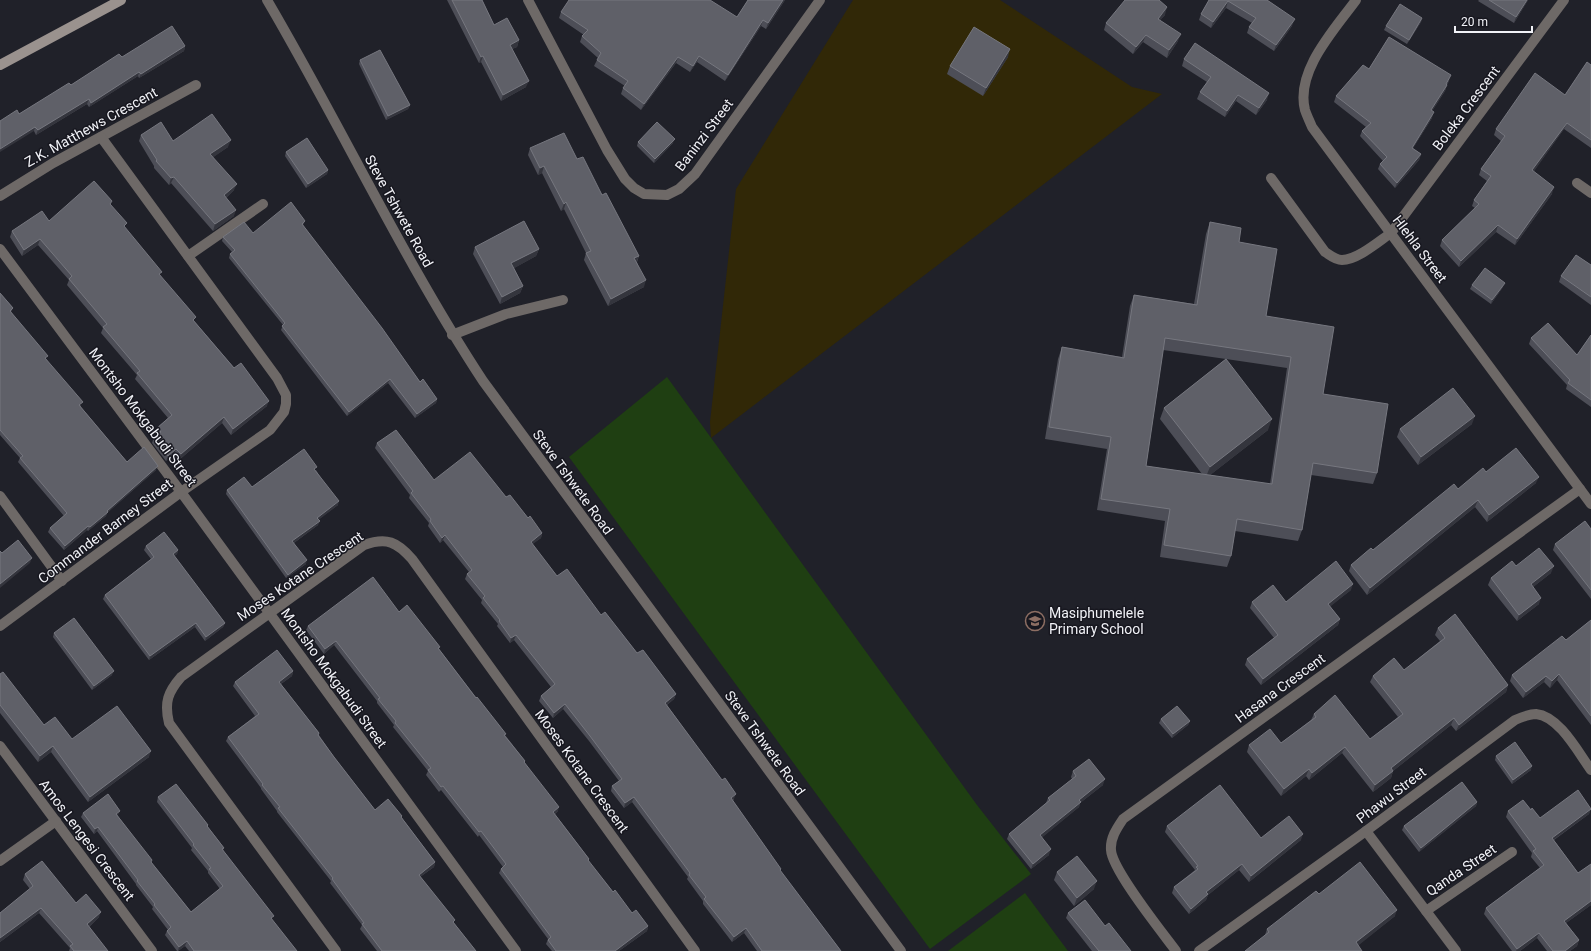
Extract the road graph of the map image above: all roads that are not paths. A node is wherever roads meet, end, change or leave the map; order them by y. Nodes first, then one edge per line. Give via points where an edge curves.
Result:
1 (121, 0) edge
2 (268, 0) edge
3 (528, 0) edge
4 (820, 0) edge
5 (1356, 0) edge
6 (1564, 0) edge
7 (0, 66) edge
8 (196, 85) dead end
9 (100, 137) junction
10 (1271, 178) dead end
11 (1577, 183) dead end
12 (1591, 193) edge
13 (0, 196) edge
14 (263, 204) dead end
15 (1391, 233) junction
16 (0, 249) edge
17 (188, 256) junction
18 (564, 300) dead end
19 (452, 334) junction
20 (1580, 489) junction
21 (181, 492) junction
22 (0, 496) edge
23 (1591, 504) edge
24 (62, 581) junction
25 (269, 613) junction
26 (0, 626) edge
27 (0, 746) edge
28 (1591, 770) edge
29 (56, 820) junction
30 (1366, 831) junction
31 (1512, 852) dead end
32 (0, 861) edge
33 (1426, 911) junction
34 (152, 951) edge
35 (336, 951) edge
36 (516, 951) edge
37 (695, 951) edge
38 (901, 951) edge
39 (1176, 951) edge
40 (1199, 951) edge
41 (1456, 951) edge

1 - 7 main road
2 - 19 street, Steve Tshwete Road
3 - 4 street, Baninzi Street via 607,150 625,179 644,194 655,195 667,195 679,189 694,174
5 - 15 street, Hlehla Street via 1318,53 1308,72 1304,91 1305,109 1312,127
6 - 15 street, Boleka Crescent
8 - 9 street, Z.K. Matthews Crescent
9 - 13 street, Z.K. Matthews Crescent
9 - 17 street, Commander Barney Street
10 - 15 street, Boleka Crescent via 1325,252 1333,258 1340,260 1355,257
11 - 12 street
14 - 17 street
15 - 20 street, Hlehla Street
16 - 21 street, Montsho Mokgabudi Street
17 - 21 street, Commander Barney Street via 277,378 286,395 286,404 284,412 270,430
18 - 19 street via 506,314
19 - 38 street, Steve Tshwete Road via 540,460
20 - 23 street, Hlehla Street
20 - 39 street, Hasana Crescent via 1123,819 1111,841 1110,851 1123,877
21 - 24 street, Commander Barney Street
21 - 25 street, Montsho Mokgabudi Street
22 - 24 street
24 - 26 street, Commander Barney Street
25 - 35 street, Moses Kotane Crescent via 181,676 168,695 167,714 169,722
25 - 36 street, Montsho Mokgabudi Street
25 - 37 street, Moses Kotane Crescent via 364,545 376,541 396,544 416,566
27 - 29 street, Amos Lengesi Crescent
28 - 30 street, Phawu Street via 1562,729 1554,722 1536,714 1524,716 1515,720
29 - 32 street
29 - 34 street, Amos Lengesi Crescent
30 - 33 street, Qanda Street
30 - 40 street, Phawu Street
31 - 33 street, Qanda Street
33 - 41 street, Qanda Street

